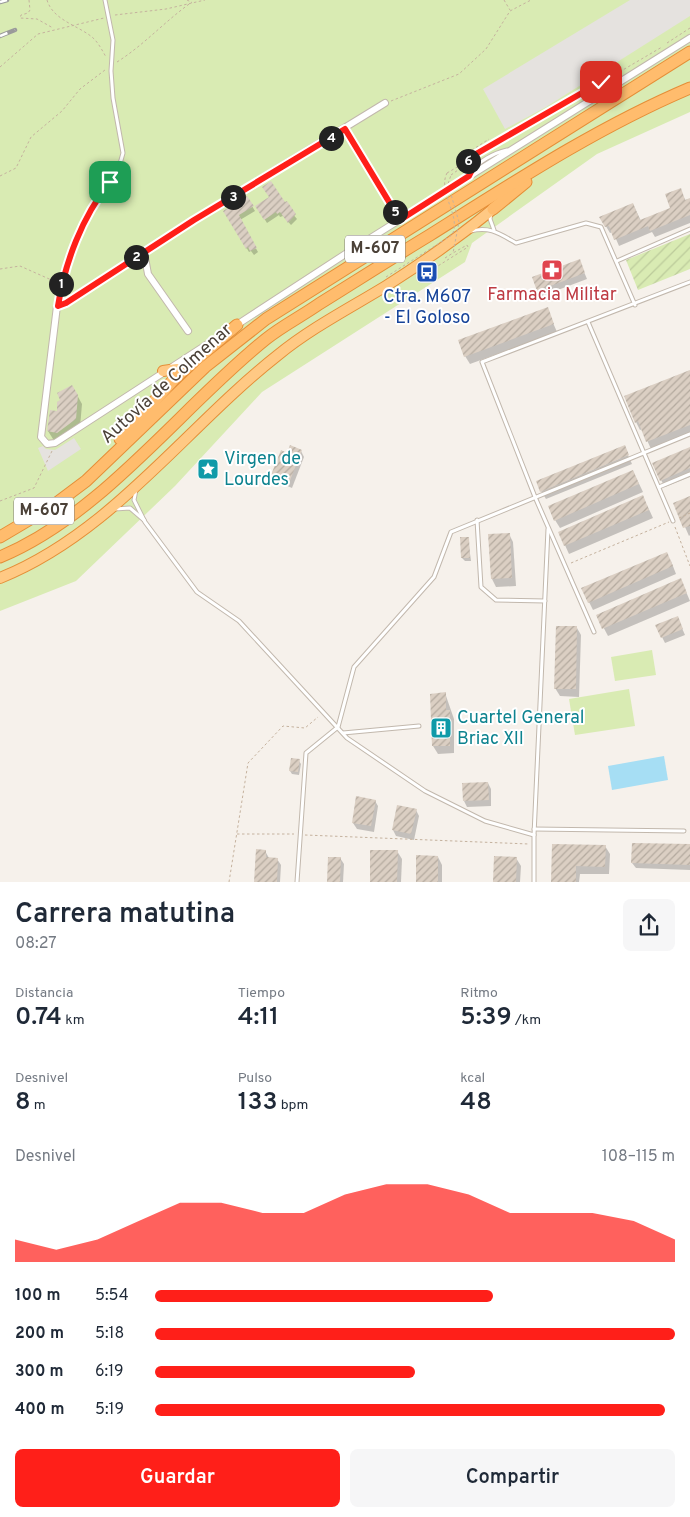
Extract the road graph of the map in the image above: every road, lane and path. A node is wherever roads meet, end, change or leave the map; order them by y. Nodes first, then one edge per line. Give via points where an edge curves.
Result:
1 (29, 0) edge
2 (47, 0) edge
3 (104, 0) edge
4 (187, 0) edge
5 (205, 0) edge
6 (504, 0) edge
7 (531, 0) edge
8 (192, 2) junction
9 (510, 11) junction
10 (110, 16) junction
11 (73, 25) junction
12 (54, 28) junction
13 (690, 28) edge
14 (690, 38) edge
15 (690, 52) edge
16 (111, 66) junction
17 (0, 67) edge
18 (690, 88) edge
19 (385, 103) joint
20 (345, 129) junction
21 (489, 139) dead end
22 (512, 149) junction
23 (469, 158) junction
24 (552, 159) junction
25 (465, 165) junction
26 (473, 168) junction
27 (0, 176) edge
28 (469, 176) junction
29 (493, 209) junction
30 (400, 220) junction
31 (690, 229) edge
32 (494, 230) junction
33 (464, 233) junction
34 (144, 252) junction
35 (453, 253) junction
36 (445, 258) dead end
37 (617, 261) junction
38 (0, 269) edge
39 (430, 271) dead end
40 (386, 277) dead end
41 (55, 282) dead end
42 (690, 282) edge
43 (635, 305) junction
44 (58, 306) junction
45 (588, 322) junction
46 (237, 325) junction
47 (188, 331) dead end
48 (163, 371) junction
49 (177, 376) junction
50 (690, 434) edge
51 (55, 443) junction
52 (644, 453) junction
53 (690, 474) edge
54 (86, 481) junction
55 (138, 484) junction
56 (659, 487) junction
57 (535, 497) junction
58 (0, 501) edge
59 (109, 510) junction
60 (690, 514) edge
61 (477, 520) junction
62 (673, 520) junction
63 (145, 522) junction
64 (548, 528) junction
65 (0, 537) edge
66 (0, 557) edge
67 (565, 565) junction
68 (690, 566) edge
69 (0, 578) edge
70 (545, 601) junction
71 (594, 632) dead end
72 (323, 712) junction
73 (419, 726) dead end
74 (338, 727) junction
75 (343, 733) junction
76 (534, 829) junction
77 (684, 831) dead end
78 (237, 834) junction
79 (300, 834) junction
80 (534, 835) junction
81 (534, 844) junction
82 (229, 882) edge
83 (296, 882) edge
84 (534, 882) edge

1 - 12 path via 30,10 20,18 37,19
2 - 11 path via 63,20
3 - 10 lane
4 - 8 path
5 - 8 path
6 - 9 path
7 - 9 path
8 - 10 path via 166,9
8 - 16 path via 135,51
9 - 19 path via 486,49 459,74
10 - 11 path
10 - 16 lane via 113,40
11 - 12 path
11 - 16 path via 93,38
12 - 17 path via 33,37
13 - 23 path
14 - 22 street
15 - 54 highway, Autovía de Colmenar / M-607 via 266,319 205,367
16 - 27 path via 80,88 62,111 31,137 16,168
16 - 44 lane via 123,153 118,171 93,204 64,274
18 - 24 highway, Autovía de Colmenar / M-607 via 636,112
19 - 20 street
20 - 30 path
20 - 34 street
21 - 23 path via 466,154
22 - 26 lane via 497,152
22 - 28 street
23 - 25 path
23 - 40 path, bridge via 447,173 445,187 455,225 452,235
24 - 29 highway
24 - 66 highway, Autovía de Colmenar / M-607 via 268,337 217,380 115,480 54,528
25 - 26 path
25 - 35 path, bridge via 451,174 448,184 459,222
26 - 28 lane
28 - 30 street
29 - 32 lane via 490,219
29 - 33 highway
30 - 46 street
31 - 37 lane
32 - 33 lane
32 - 37 lane via 516,243 586,224 601,227
33 - 55 highway via 278,354
34 - 44 street
34 - 47 street via 148,274
35 - 36 path, bridge
35 - 39 path, bridge via 468,247
37 - 43 lane
38 - 41 path via 20,266
42 - 43 lane
43 - 45 lane
44 - 51 street via 41,437 47,444
45 - 52 lane
45 - 57 lane via 482,362
46 - 48 street
46 - 49 highway
48 - 49 highway via 177,369
48 - 51 street via 149,384
49 - 54 highway
50 - 52 lane
51 - 58 path via 34,488
52 - 56 lane
52 - 57 lane
53 - 56 lane
54 - 65 highway, Autovía de Colmenar / M-607 via 54,505
55 - 59 highway
55 - 63 lane via 134,500
56 - 62 lane
57 - 61 lane
57 - 64 lane
59 - 63 lane via 130,508
59 - 69 highway via 50,553
60 - 62 path
61 - 70 lane via 481,587 496,600
61 - 74 lane via 451,532 434,576 354,667
62 - 67 path
62 - 68 path
63 - 72 lane via 197,592 235,618
64 - 67 lane
64 - 70 lane
67 - 71 lane
70 - 76 lane
72 - 74 lane
72 - 78 path via 305,728 283,726 248,763
73 - 75 lane
74 - 75 lane
74 - 79 lane via 306,754
75 - 80 lane via 425,791 485,821
76 - 77 lane
76 - 80 lane
78 - 79 path
78 - 82 path
79 - 81 path
79 - 83 lane
80 - 81 lane
81 - 84 lane

